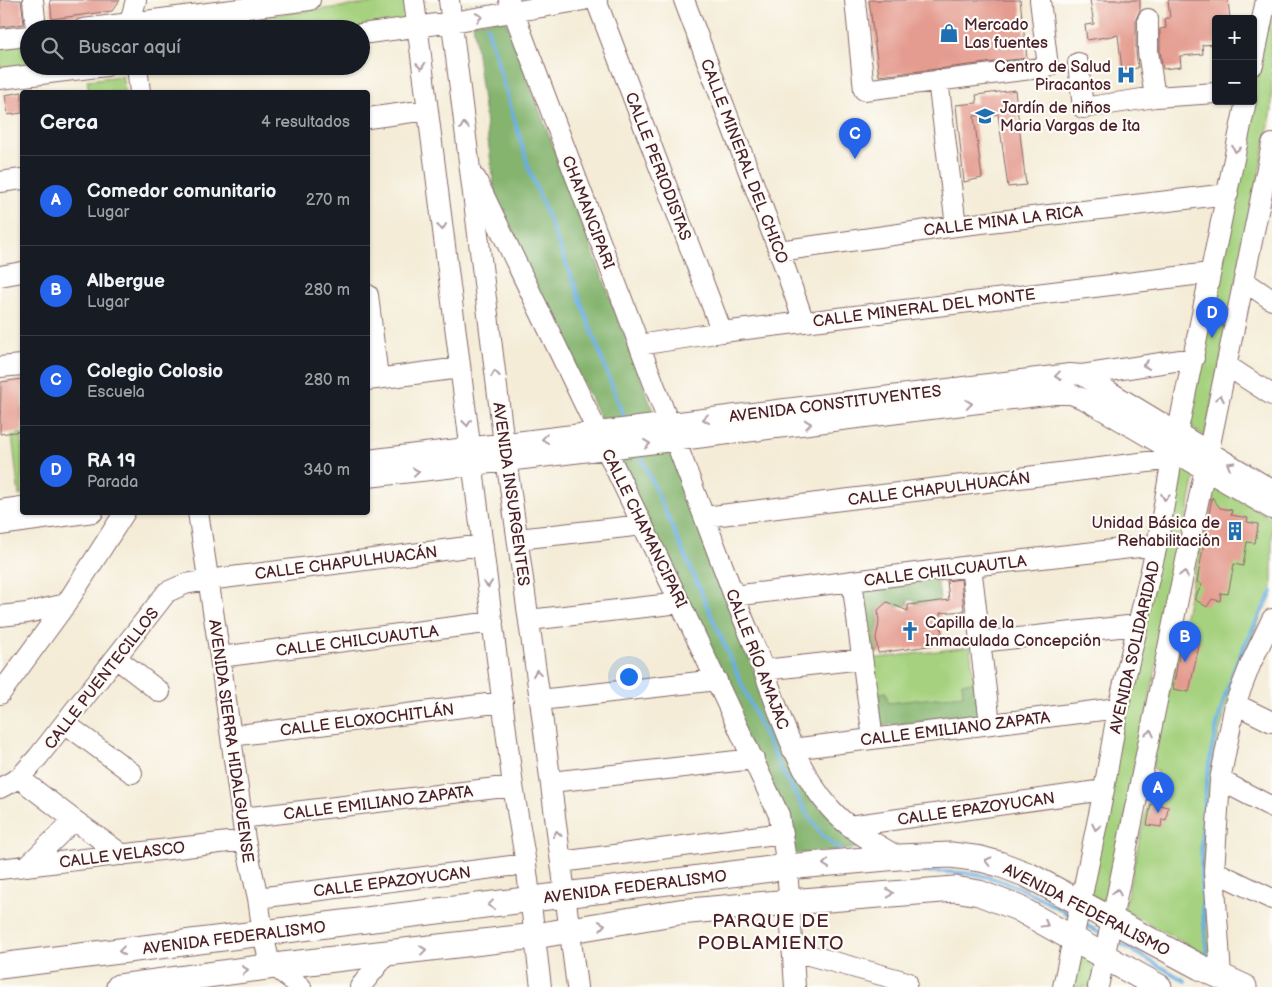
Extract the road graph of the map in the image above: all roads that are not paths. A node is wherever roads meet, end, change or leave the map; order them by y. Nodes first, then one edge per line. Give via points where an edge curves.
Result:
1 (33, 0) edge
2 (136, 0) edge
3 (310, 0) edge
4 (414, 0) edge
5 (449, 0) edge
6 (584, 0) edge
7 (596, 0) edge
8 (684, 0) edge
9 (856, 0) edge
10 (1040, 0) edge
11 (1266, 0) edge
12 (238, 4) edge
13 (511, 6) edge
14 (1148, 19) dead end
15 (35, 20) edge
16 (131, 20) edge
17 (159, 20) edge
18 (452, 22) junction
19 (417, 27) junction
20 (370, 33) edge
21 (20, 37) edge
22 (0, 39) edge
23 (1254, 60) edge
24 (1078, 63) dead end
25 (72, 75) edge
26 (138, 75) edge
27 (0, 79) edge
28 (938, 80) junction
29 (42, 83) edge
30 (140, 90) edge
31 (1212, 92) edge
32 (1155, 97) junction
33 (1245, 105) edge
34 (427, 110) junction
35 (370, 118) edge
36 (1272, 144) edge
37 (468, 164) junction
38 (20, 179) edge
39 (0, 182) edge
40 (1228, 194) junction
41 (1266, 207) edge
42 (956, 226) junction
43 (779, 250) junction
44 (20, 272) edge
45 (1210, 273) junction
46 (0, 276) edge
47 (1244, 282) junction
48 (1272, 300) edge
49 (804, 322) junction
50 (370, 328) edge
51 (722, 332) junction
52 (639, 345) junction
53 (1194, 358) junction
54 (20, 365) edge
55 (1226, 365) junction
56 (0, 367) edge
57 (460, 368) junction
58 (1082, 375) junction
59 (373, 379) edge
60 (1272, 395) edge
61 (889, 405) junction
62 (672, 432) junction
63 (603, 441) junction
64 (1175, 448) junction
65 (505, 453) junction
66 (471, 457) junction
67 (370, 460) edge
68 (1207, 461) junction
69 (370, 477) edge
70 (1272, 490) edge
71 (20, 507) edge
72 (1272, 509) edge
73 (0, 510) edge
74 (72, 515) edge
75 (123, 515) edge
76 (198, 515) edge
77 (705, 517) junction
78 (0, 525) edge
79 (643, 525) junction
80 (518, 539) junction
81 (483, 545) junction
82 (1157, 545) junction
83 (971, 566) junction
84 (208, 580) junction
85 (852, 581) junction
86 (734, 596) junction
87 (680, 603) junction
88 (66, 604) junction
89 (0, 616) edge
90 (1272, 619) edge
91 (529, 620) junction
92 (493, 622) junction
93 (1137, 625) junction
94 (980, 642) junction
95 (220, 657) junction
96 (116, 658) junction
97 (862, 659) junction
98 (764, 670) junction
99 (716, 680) junction
100 (160, 692) dead end
101 (0, 694) edge
102 (540, 700) junction
103 (503, 702) junction
104 (1235, 704) junction
105 (1118, 708) junction
106 (1272, 722) edge
107 (66, 724) junction
108 (990, 724) junction
109 (231, 736) junction
110 (873, 739) junction
111 (792, 749) junction
112 (754, 759) junction
113 (132, 772) dead end
114 (18, 778) junction
115 (1220, 780) junction
116 (550, 782) junction
117 (513, 786) junction
118 (0, 788) edge
119 (1104, 790) junction
120 (1272, 807) edge
121 (242, 818) junction
122 (74, 820) junction
123 (849, 826) junction
124 (783, 833) junction
125 (245, 840) junction
126 (123, 855) junction
127 (898, 857) junction
128 (561, 862) junction
129 (526, 864) junction
130 (27, 866) junction
131 (786, 867) junction
132 (0, 869) edge
133 (1214, 870) junction
134 (565, 895) junction
135 (258, 898) junction
136 (1272, 899) edge
137 (530, 900) junction
138 (790, 902) junction
139 (1079, 904) junction
140 (1110, 920) junction
141 (570, 930) junction
142 (263, 934) junction
143 (535, 936) junction
144 (1072, 939) junction
145 (794, 951) junction
146 (386, 954) junction
147 (1104, 957) junction
148 (0, 966) edge
149 (274, 966) junction
150 (1221, 976) junction
151 (907, 982) dead end
152 (124, 987) edge
153 (301, 987) edge
154 (360, 987) edge
155 (541, 987) edge
156 (577, 987) edge
157 (796, 987) edge
158 (1063, 987) edge
159 (1098, 987) edge
160 (1159, 987) edge
161 (1244, 987) edge

1 - 15 street
2 - 16 street
3 - 12 street
4 - 19 street
5 - 18 street, AVENIDA INSURGENTES
6 - 13 street
7 - 51 street, CALLE PERIODISTAS
8 - 43 street, CALLE MINERAL DEL CHICO
9 - 28 street via 864,90
10 - 28 street via 1048,67
11 - 23 street
12 - 17 street
18 -> 13 street
13 - 52 street, CHAMANCIPARI
14 - 32 street via 1148,52
18 - 19 street
37 -> 18 street, AVENIDA INSURGENTES
19 - 20 street
19 -> 34 street
21 - 22 street
24 - 32 street via 1083,108
25 - 29 street
26 - 30 street
27 - 29 street
28 - 42 street
31 - 32 street
33 -> 40 street, AVENIDA SOLIDARIDAD
34 - 35 street
34 -> 57 street
36 - 41 street, AVENIDA SOLIDARIDAD
37 - 63 street, CALLE CHAMANCIPARI
65 -> 37 street, AVENIDA INSURGENTES
38 - 39 street
40 - 42 street, CALLE MINA LA RICA
40 - 45 street, AVENIDA SOLIDARIDAD
41 - 47 street, AVENIDA SOLIDARIDAD
42 - 43 street, CALLE MINA LA RICA
43 - 49 street, CALLE MINERAL DEL CHICO
44 - 46 street
45 - 49 street, CALLE MINERAL DEL MONTE
45 - 53 street, AVENIDA SOLIDARIDAD
47 - 48 street
47 - 55 street, AVENIDA SOLIDARIDAD
49 - 51 street, CALLE MINERAL DEL MONTE
50 - 59 street
51 - 52 street, CALLE MINERAL DEL MONTE
52 - 62 street, CHAMANCIPARI
53 -> 58 street
53 - 64 street, AVENIDA SOLIDARIDAD
54 - 56 street
55 - 60 street
68 -> 55 street, AVENIDA SOLIDARIDAD
57 - 59 street
57 -> 66 street
58 -> 61 street, AVENIDA CONSTITUYENTES via 1070,374
58 - 64 street, AVENIDA CONSTITUYENTES
61 - 62 street, AVENIDA CONSTITUYENTES
61 -> 64 street, AVENIDA CONSTITUYENTES via 1071,394
62 - 63 street, AVENIDA CONSTITUYENTES
62 - 77 street, CALLE RÍO AMAJAC
63 - 65 street, AVENIDA CONSTITUYENTES
63 - 79 street, CALLE CHAMANCIPARI
64 - 68 street, AVENIDA CONSTITUYENTES
64 - 77 street, CALLE CHAPULHUACÁN
64 -> 82 street, AVENIDA SOLIDARIDAD
65 - 66 street, AVENIDA CONSTITUYENTES
65 - 80 street, AVENIDA INSURGENTES
66 - 67 street, AVENIDA CONSTITUYENTES
69 -> 66 street, AVENIDA CONSTITUYENTES
66 - 81 street
70 -> 68 street, AVENIDA CONSTITUYENTES
68 - 72 street, AVENIDA CONSTITUYENTES
140 -> 68 street, AVENIDA SOLIDARIDAD
71 - 73 street
74 - 78 street
75 - 88 street
76 - 84 street, AVENIDA SIERRA HIDALGUENSE
77 - 86 street, CALLE RÍO AMAJAC
79 - 80 street
79 - 87 street, CALLE CHAMANCIPARI
80 - 91 street, AVENIDA INSURGENTES
81 - 84 street, CALLE CHAPULHUACÁN
81 -> 92 street
82 - 83 street, CALLE CHILCUAUTLA
82 - 93 street, AVENIDA SOLIDARIDAD
83 - 85 street, CALLE CHILCUAUTLA
83 - 94 street
84 - 95 street, AVENIDA SIERRA HIDALGUENSE
84 - 96 street, CALLE PUENTECILLOS via 185,584 167,592
85 - 86 street, CALLE CHILCUAUTLA
85 - 97 street
86 - 98 street, CALLE RÍO AMAJAC
87 - 91 street
87 - 99 street, CALLE CHAMANCIPARI
88 - 89 street
88 - 101 street
90 - 104 street
102 -> 91 street, AVENIDA INSURGENTES
92 - 95 street, CALLE CHILCUAUTLA
92 - 103 street
93 - 94 street
93 - 105 street, AVENIDA SOLIDARIDAD
94 - 108 street
95 - 109 street, AVENIDA SIERRA HIDALGUENSE
96 - 100 street
96 - 107 street, CALLE PUENTECILLOS
97 - 98 street
97 - 110 street
98 - 111 street, CALLE RÍO AMAJAC
99 - 102 street
99 - 112 street, CALLE CHAMANCIPARI
102 - 116 street, AVENIDA INSURGENTES
103 - 109 street, CALLE ELOXOCHITLÁN
103 - 117 street
104 - 106 street
104 - 115 street
105 - 108 street, CALLE EMILIANO ZAPATA
105 - 119 street, AVENIDA SOLIDARIDAD
107 - 113 street
107 - 114 street, CALLE PUENTECILLOS
108 - 110 street, CALLE EMILIANO ZAPATA
109 - 121 street, AVENIDA SIERRA HIDALGUENSE
110 - 111 street, CALLE EMILIANO ZAPATA
111 - 123 street, CALLE RÍO AMAJAC via 810,782
112 - 116 street
112 - 124 street, CALLE CHAMANCIPARI via 779,815
114 - 118 street, CALLE PUENTECILLOS
114 - 122 street
115 - 120 street
115 - 133 street
128 -> 116 street, AVENIDA INSURGENTES
117 - 121 street, CALLE EMILIANO ZAPATA
117 - 129 street
119 - 123 street, CALLE EPAZOYUCAN
119 -> 139 street, AVENIDA SOLIDARIDAD
121 - 125 street, AVENIDA SIERRA HIDALGUENSE
122 - 126 street
122 - 130 street
123 - 127 street, CALLE RÍO AMAJAC
124 - 128 street
124 - 131 street, CALLE CHAMANCIPARI
125 - 126 street, CALLE VELASCO
125 - 135 street, AVENIDA SIERRA HIDALGUENSE
126 - 130 street, CALLE VELASCO
127 -> 131 main road, AVENIDA FEDERALISMO
139 -> 127 main road, AVENIDA FEDERALISMO via 1028,875 981,859 950,855
128 - 134 street, AVENIDA INSURGENTES
129 - 135 street, CALLE EPAZOYUCAN
129 - 137 street
130 - 132 street, CALLE VELASCO
131 - 134 main road, AVENIDA FEDERALISMO
131 - 138 street, CALLE CHAMANCIPARI
133 - 136 street
133 - 150 street
134 - 137 main road, AVENIDA FEDERALISMO
134 - 141 street, AVENIDA INSURGENTES
135 - 142 street, AVENIDA SIERRA HIDALGUENSE
137 -> 142 main road, AVENIDA FEDERALISMO
137 - 143 street
141 -> 138 main road, AVENIDA FEDERALISMO via 679,912
138 -> 144 main road, AVENIDA FEDERALISMO via 955,889 979,892 1018,908
138 - 145 street, CALLE CHAMANCIPARI
139 - 140 main road, AVENIDA FEDERALISMO
139 - 144 street, AVENIDA SOLIDARIDAD
140 - 147 street, AVENIDA SOLIDARIDAD
140 - 150 main road, AVENIDA FEDERALISMO
141 - 143 main road, AVENIDA FEDERALISMO
141 - 156 street, AVENIDA INSURGENTES
142 -> 148 main road, AVENIDA FEDERALISMO
142 - 149 street, AVENIDA SIERRA HIDALGUENSE
146 -> 143 main road, AVENIDA FEDERALISMO
143 - 155 street
144 - 147 main road, AVENIDA FEDERALISMO
144 - 158 street, AVENIDA SOLIDARIDAD
145 - 151 street
145 - 157 street, CALLE CHAMANCIPARI
146 - 149 main road, AVENIDA FEDERALISMO
146 - 154 street
147 - 159 street, AVENIDA SOLIDARIDAD
147 - 160 main road, AVENIDA FEDERALISMO
152 -> 149 main road, AVENIDA FEDERALISMO
149 - 153 street
150 - 161 main road, AVENIDA FEDERALISMO

